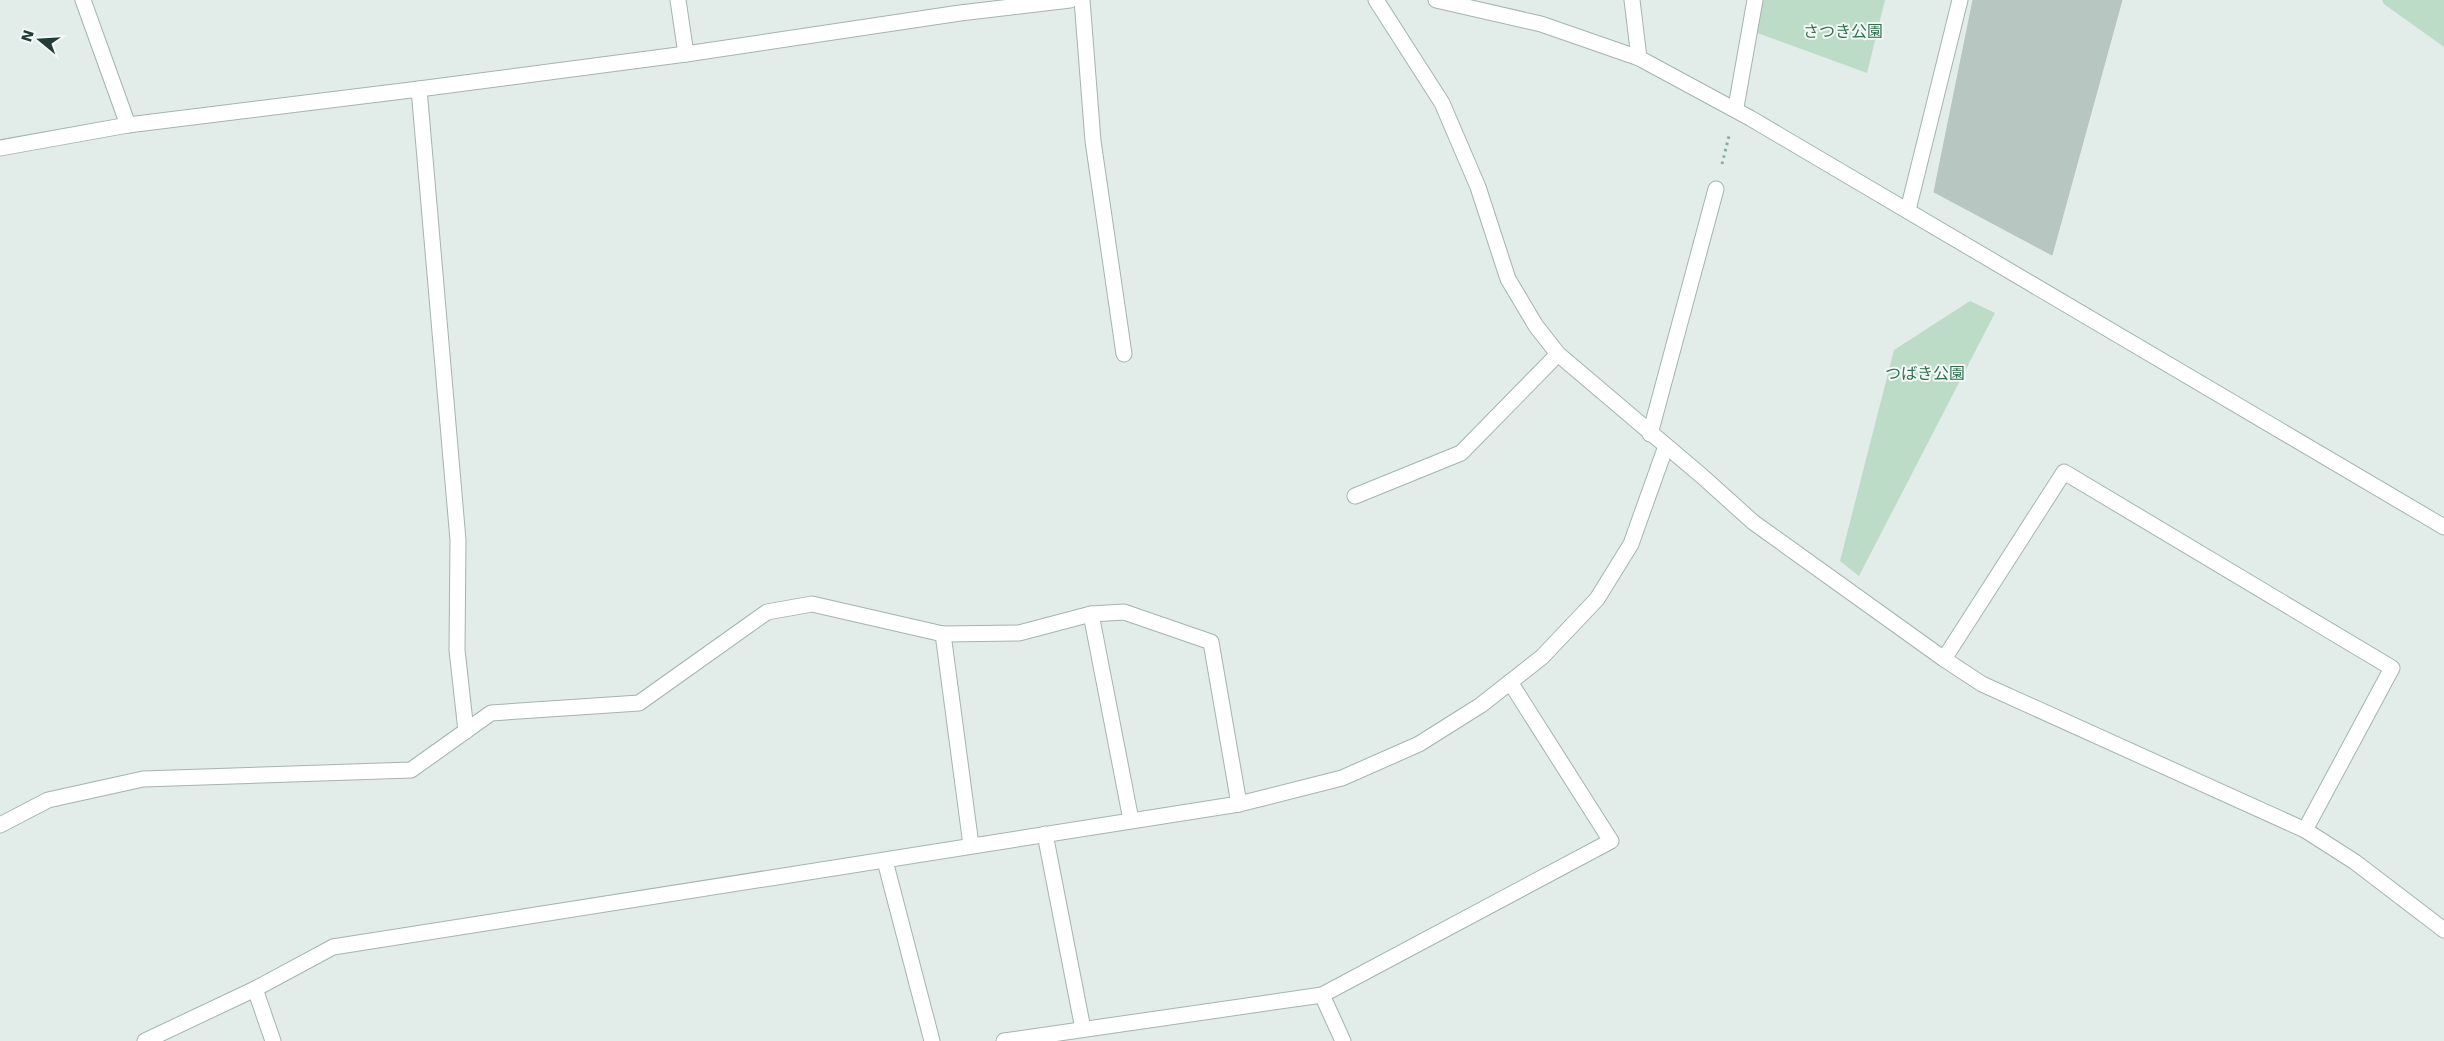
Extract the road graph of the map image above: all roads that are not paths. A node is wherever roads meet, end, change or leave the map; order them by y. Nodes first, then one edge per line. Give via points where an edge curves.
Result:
1 (83, 0) edge
2 (678, 0) edge
3 (1070, 0) edge
4 (1082, 0) edge
5 (1376, 0) edge
6 (1436, 0) edge
7 (1632, 0) edge
8 (1755, 0) edge
9 (1960, 0) edge
10 (686, 54) junction
11 (1638, 58) junction
12 (419, 89) junction
13 (1736, 106) road end
14 (128, 125) junction
15 (0, 148) edge
16 (1716, 189) road end
17 (1908, 210) junction
18 (1124, 354) dead end
19 (1558, 354) junction
20 (1650, 434) junction
21 (1666, 446) junction
22 (1355, 496) dead end
23 (2444, 527) edge
24 (1091, 614) junction
25 (943, 634) junction
26 (1944, 659) junction
27 (1510, 682) junction
28 (466, 731) junction
29 (1239, 804) junction
30 (1131, 820) junction
31 (0, 826) edge
32 (2305, 830) junction
33 (1045, 834) junction
34 (971, 845) junction
35 (885, 861) junction
36 (2444, 930) edge
37 (255, 989) junction
38 (1322, 994) junction
39 (1083, 1030) junction
40 (145, 1041) edge
41 (273, 1041) edge
42 (932, 1041) edge
43 (1004, 1041) edge
44 (1343, 1041) edge

1 - 14 street
2 - 10 street
3 - 10 street via 951,14
4 - 18 street via 1093,141
5 - 19 street via 1442,103 1478,187 1508,279 1536,326
6 - 11 street via 1541,24
7 - 11 street
8 - 13 street
9 - 17 street
10 - 12 street
11 - 17 street via 1750,118
12 - 14 street
12 - 28 street via 458,540 457,650
14 - 15 street
16 - 20 street
17 - 23 street
19 - 20 street
19 - 22 street via 1462,454
20 - 21 street
21 - 26 street via 1753,522
21 - 27 street via 1631,544 1597,599 1542,657
24 - 25 street via 1018,633
24 - 29 street via 1124,612 1211,642
24 - 30 street
25 - 28 street via 812,604 767,612 638,703 491,713
25 - 34 street
26 - 32 street via 1982,684
26 - 32 street via 2064,472 2392,668
27 - 29 street via 1420,744 1342,778
27 - 38 street via 1610,841
28 - 31 street via 411,770 143,779 48,800
29 - 30 street
30 - 33 street
32 - 36 street via 2355,862
33 - 34 street
33 - 39 street
34 - 35 street
35 - 37 street via 333,947
35 - 42 street
37 - 40 street
37 - 41 street
38 - 39 street
38 - 44 street
39 - 43 street

